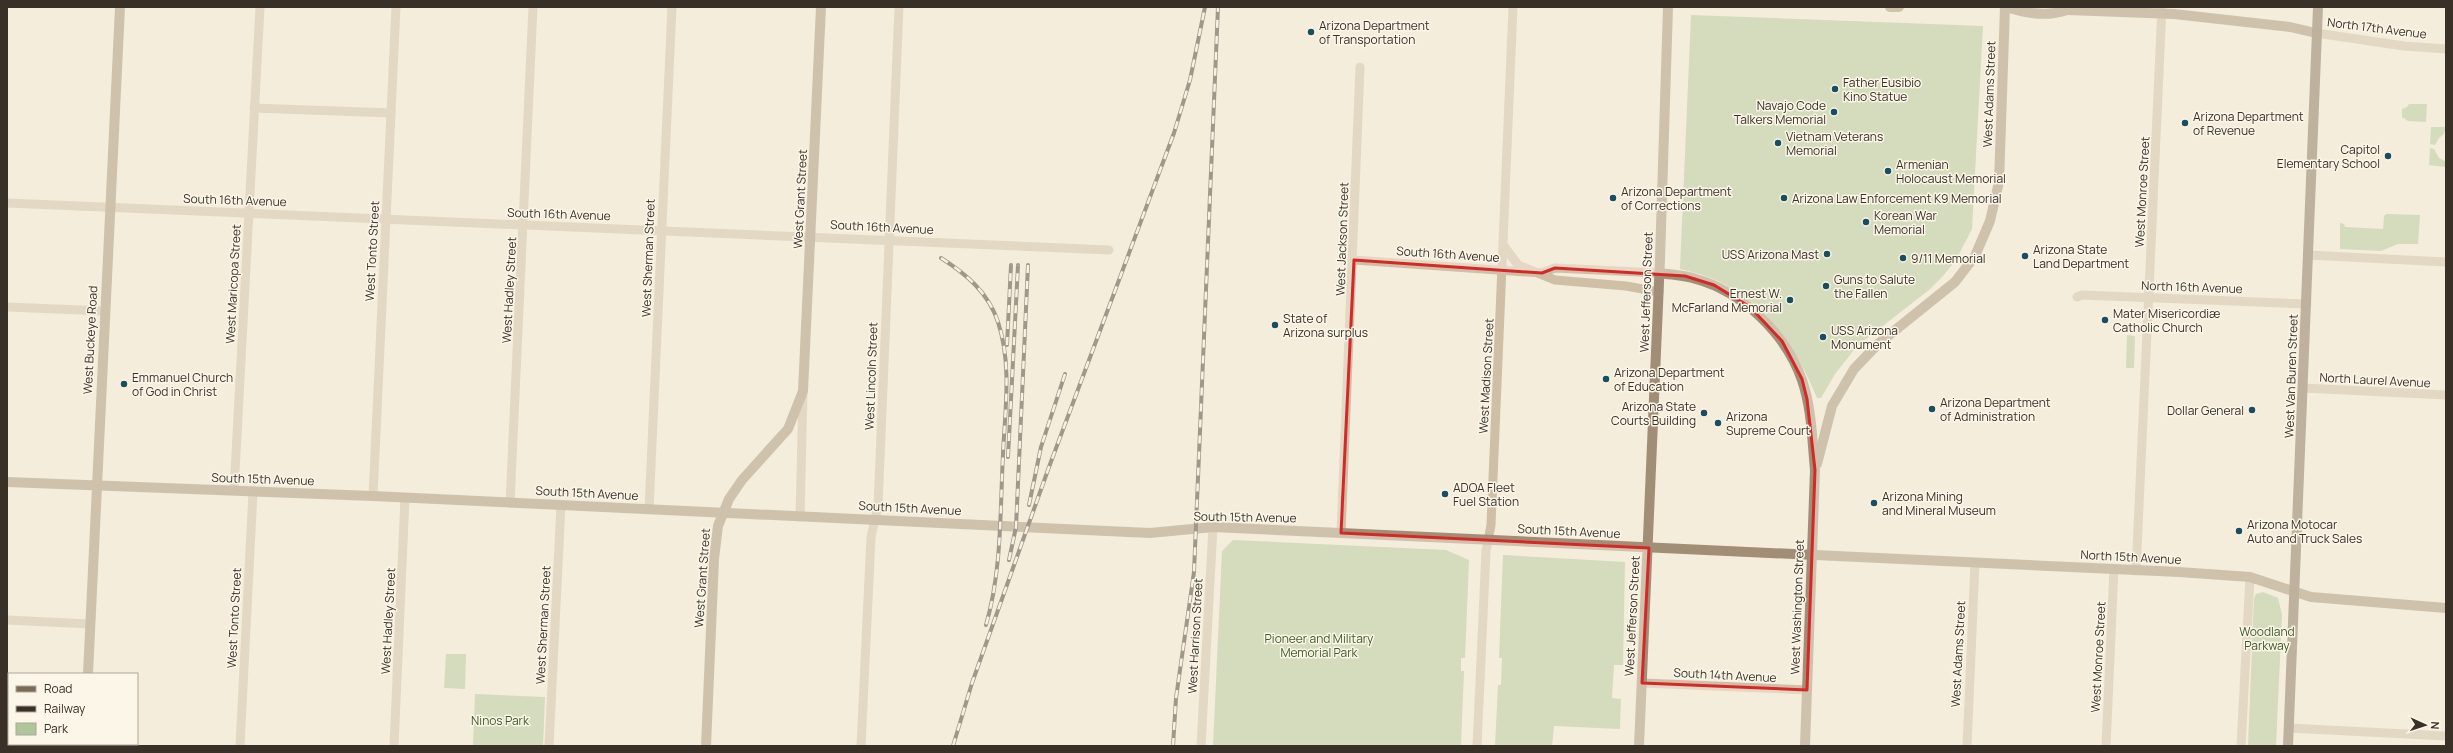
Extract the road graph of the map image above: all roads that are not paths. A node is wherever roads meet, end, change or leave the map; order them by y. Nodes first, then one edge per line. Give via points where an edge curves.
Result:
1 (120, 7) edge
2 (260, 7) edge
3 (396, 7) edge
4 (533, 7) edge
5 (672, 7) edge
6 (821, 7) edge
7 (900, 7) edge
8 (1513, 7) edge
9 (1668, 7) edge
10 (1890, 7) edge
11 (1899, 7) edge
12 (2006, 7) edge
13 (2318, 7) edge
14 (2064, 8) edge
15 (2161, 10) edge
16 (2316, 33) junction
17 (2446, 49) edge
18 (1360, 67) dead end
19 (254, 108) junction
20 (391, 113) junction
21 (1999, 182) joint
22 (7, 203) edge
23 (110, 207) junction
24 (249, 212) junction
25 (385, 218) junction
26 (524, 226) junction
27 (661, 230) junction
28 (811, 236) junction
29 (889, 239) junction
30 (1504, 246) junction
31 (1109, 250) dead end
32 (2308, 255) junction
33 (1354, 260) junction
34 (2446, 262) edge
35 (1502, 270) junction
36 (1542, 273) junction
37 (1660, 273) junction
38 (1659, 292) junction
39 (2077, 297) dead end
40 (2149, 298) junction
41 (2307, 304) junction
42 (7, 308) edge
43 (105, 311) junction
44 (2304, 388) junction
45 (803, 391) junction
46 (2446, 395) edge
47 (1815, 470) junction
48 (7, 482) edge
49 (95, 486) junction
50 (234, 491) junction
51 (252, 492) junction
52 (373, 496) junction
53 (405, 498) junction
54 (510, 503) junction
55 (561, 505) junction
56 (649, 509) junction
57 (722, 513) junction
58 (800, 517) junction
59 (875, 519) junction
60 (1213, 527) junction
61 (1341, 533) junction
62 (1488, 541) junction
63 (1649, 548) junction
64 (1812, 554) junction
65 (1975, 563) junction
66 (2114, 569) junction
67 (2136, 571) junction
68 (2250, 577) junction
69 (2295, 592) junction
70 (2446, 608) edge
71 (7, 620) edge
72 (90, 624) junction
73 (88, 673) edge
74 (1642, 683) junction
75 (1807, 690) junction
76 (2289, 728) junction
77 (2446, 736) edge
78 (240, 746) edge
79 (394, 746) edge
80 (549, 746) edge
81 (706, 746) edge
82 (861, 746) edge
83 (1201, 746) edge
84 (1477, 746) edge
85 (1639, 746) edge
86 (1805, 746) edge
87 (1967, 746) edge
88 (2106, 746) edge
89 (2242, 746) edge
90 (2288, 746) edge

1 - 23 main road, West Buckeye Road
2 - 19 street, West Maricopa Street
3 - 20 street, West Tonto Street
4 - 26 street, West Hadley Street
5 - 27 street, West Sherman Street
6 - 28 main road, West Grant Street
7 - 29 street, West Lincoln Street
8 - 30 street, West Madison Street via 1503,212
9 - 37 main road, West Jefferson Street
10 - 11 main road
12 - 14 main road, North 17th Avenue via 2022,13 2054,14
12 - 21 main road, West Adams Street
13 - 16 main road, West Van Buren Street
14 - 15 main road, North 17th Avenue
15 - 16 main road, North 17th Avenue via 2290,26
15 - 40 street, West Monroe Street
16 - 17 street, North 17th Avenue via 2386,44
16 - 32 main road, West Van Buren Street
18 - 33 street, West Jackson Street
19 - 20 street
19 - 24 street, West Maricopa Street
20 - 25 street, West Tonto Street
21 - 47 main road, West Washington Street via 1990,221 1975,256 1955,282 1873,348 1854,369 1832,406
22 - 23 street, South 16th Avenue
23 - 24 street, South 16th Avenue
23 - 43 main road, West Buckeye Road
24 - 25 street, South 16th Avenue
24 - 50 street, West Maricopa Street
25 - 26 street, South 16th Avenue
25 - 52 street, West Tonto Street
26 - 27 street, South 16th Avenue
26 - 54 street, West Hadley Street
27 - 28 street, South 16th Avenue
27 - 56 street, West Sherman Street
28 - 29 street, South 16th Avenue
28 - 45 main road, West Grant Street
29 - 31 street, South 16th Avenue
29 - 59 street, West Lincoln Street via 878,506
30 - 35 street, West Madison Street
30 - 36 street, South 16th Avenue via 1518,265
32 - 34 street
32 - 41 main road, West Van Buren Street
33 - 35 street, South 16th Avenue
33 - 61 street, West Jackson Street
35 - 36 street, South 16th Avenue
35 - 62 street, West Madison Street via 1491,525
36 - 37 street, South 16th Avenue via 1555,268
36 - 38 street, South 16th Avenue via 1554,280 1626,286
37 - 38 main road, West Jefferson Street
37 - 47 main road, West Washington Street via 1696,279 1724,290 1750,307 1782,341 1802,379 1812,425
38 - 63 main road, West Jefferson Street
39 - 40 street, North 16th Avenue via 2082,295
40 - 41 street, North 16th Avenue
40 - 67 street, West Monroe Street
41 - 44 main road, West Van Buren Street
42 - 43 street
43 - 49 main road, West Buckeye Road
44 - 46 street, North Laurel Avenue
44 - 69 main road, West Van Buren Street
45 - 57 main road, West Grant Street via 788,428 742,480
45 - 58 street, West Grant Street
47 - 64 main road, West Washington Street
48 - 49 main road, South 15th Avenue
49 - 50 main road, South 15th Avenue
49 - 72 main road, West Buckeye Road
50 - 51 main road, South 15th Avenue
51 - 52 main road, South 15th Avenue
51 - 78 street, West Tonto Street
52 - 53 main road, South 15th Avenue
53 - 54 main road, South 15th Avenue
53 - 79 street, West Hadley Street
54 - 55 main road, South 15th Avenue
55 - 56 main road, South 15th Avenue
55 - 80 street, West Sherman Street
56 - 57 main road, South 15th Avenue
57 - 58 main road, South 15th Avenue
57 - 81 main road, West Grant Street via 714,559
58 - 59 main road, South 15th Avenue
59 - 60 main road, South 15th Avenue via 1150,533
59 - 82 street, West Lincoln Street via 870,537
60 - 61 main road, South 15th Avenue
60 - 83 street, West Harrison Street
61 - 62 main road, South 15th Avenue
62 - 63 main road, South 15th Avenue
62 - 84 street, West Madison Street
63 - 64 main road, South 15th Avenue
63 - 74 main road, West Jefferson Street
64 - 65 main road, North 15th Avenue
64 - 75 main road, West Washington Street
65 - 66 main road, North 15th Avenue
65 - 87 street, West Adams Street
66 - 67 main road, North 15th Avenue
66 - 88 street, West Monroe Street
67 - 68 main road, North 15th Avenue
68 - 69 main road, North 15th Avenue
68 - 89 street
69 - 70 main road, North 15th Avenue via 2311,597
69 - 76 main road, West Van Buren Street
71 - 72 street
72 - 73 main road, West Buckeye Road
74 - 75 street, South 14th Avenue
74 - 85 main road, West Jefferson Street
75 - 86 main road, West Washington Street
76 - 77 street
76 - 90 main road, West Van Buren Street

